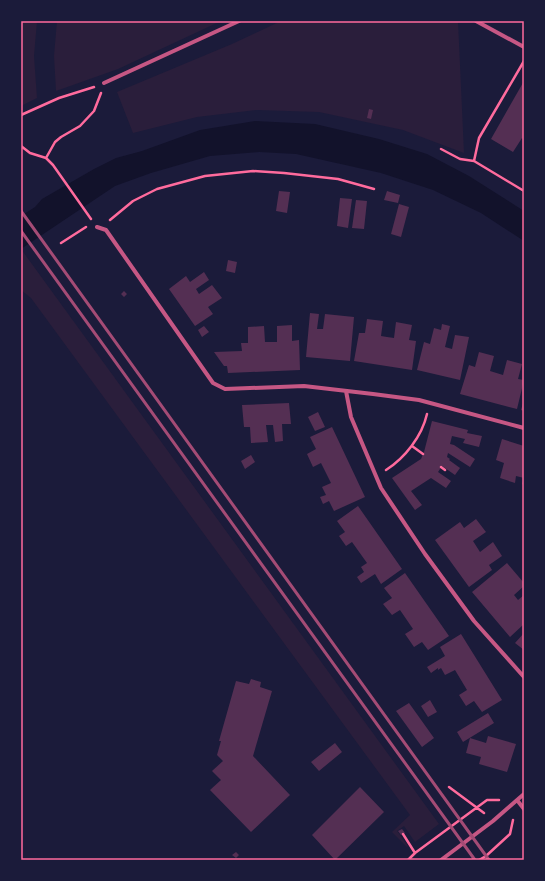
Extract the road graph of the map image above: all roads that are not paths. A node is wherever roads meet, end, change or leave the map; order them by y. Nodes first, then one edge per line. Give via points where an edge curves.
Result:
1 (238, 21) edge
2 (476, 21) edge
3 (524, 47) edge
4 (104, 83) road end
5 (97, 227) road end
6 (346, 391) junction
7 (524, 428) edge
8 (524, 677) edge
9 (524, 794) edge
10 (517, 800) junction
11 (524, 809) edge
12 (441, 860) edge

1 - 4 street
2 - 3 street
5 - 6 street via 106,230 213,383 219,387 225,389 304,386
6 - 7 street via 429,403
6 - 8 street via 351,417 380,488 474,621
9 - 10 street
10 - 11 street
10 - 12 street

